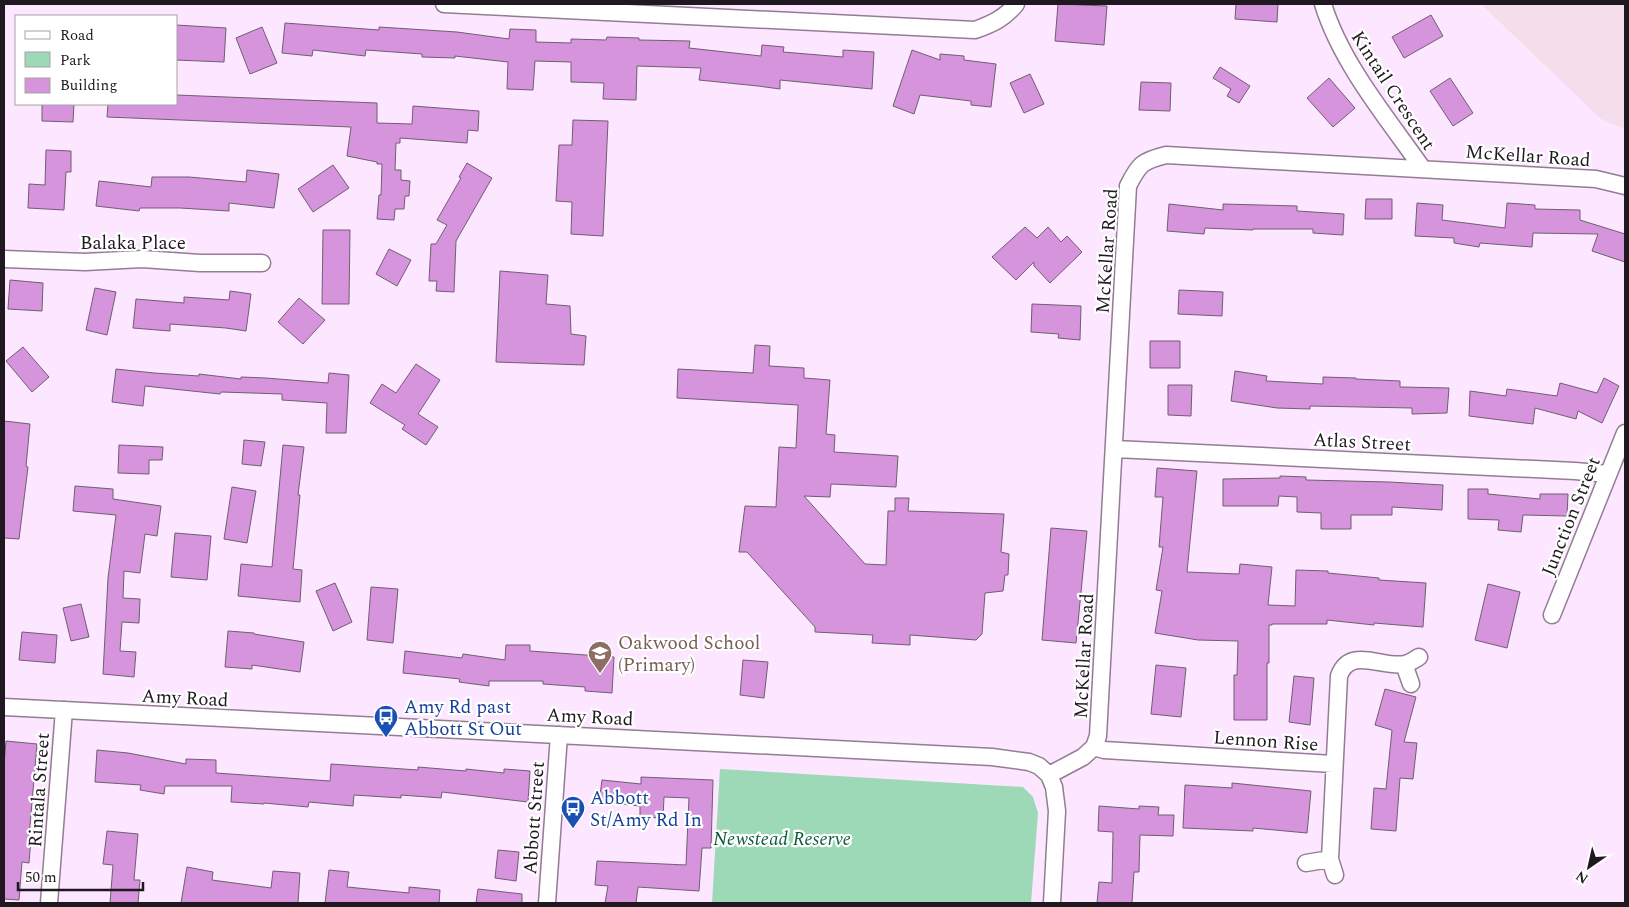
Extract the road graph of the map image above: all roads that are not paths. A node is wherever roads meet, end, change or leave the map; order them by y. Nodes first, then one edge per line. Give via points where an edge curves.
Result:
1 (444, 4) edge
2 (1016, 4) edge
3 (1323, 4) edge
4 (1423, 169) junction
5 (1625, 186) edge
6 (4, 259) edge
7 (262, 263) dead end
8 (1625, 433) edge
9 (1114, 449) junction
10 (1608, 474) junction
11 (1552, 615) dead end
12 (1411, 684) dead end
13 (4, 708) edge
14 (64, 710) junction
15 (559, 735) junction
16 (1094, 747) junction
17 (1333, 764) junction
18 (1050, 775) junction
19 (1330, 859) junction
20 (1306, 864) dead end
21 (1335, 875) dead end
22 (49, 903) edge
23 (547, 903) edge
24 (1052, 903) edge

1 - 2 street via 975,30 996,23
3 - 4 street, Kintail Crescent via 1329,25 1344,54
4 - 5 street, McKellar Road via 1596,179
4 - 9 street, McKellar Road via 1166,155 1147,160 1137,169 1128,186
6 - 7 street, Balaka Place
8 - 10 street, Junction Street
9 - 10 street, Atlas Street
9 - 16 street, McKellar Road via 1100,721
10 - 11 street, Junction Street
12 - 17 street, Lennon Rise via 1412,661 1359,660 1342,667
13 - 14 street, Amy Road
14 - 15 street, Amy Road
14 - 22 street, Rintala Street
15 - 18 street, Amy Road via 1000,758 1029,762
15 - 23 street, Abbott Street
16 - 17 street, Lennon Rise
16 - 18 street, McKellar Road via 1083,757
17 - 19 street
18 - 24 street via 1057,811
19 - 20 street
19 - 21 street

